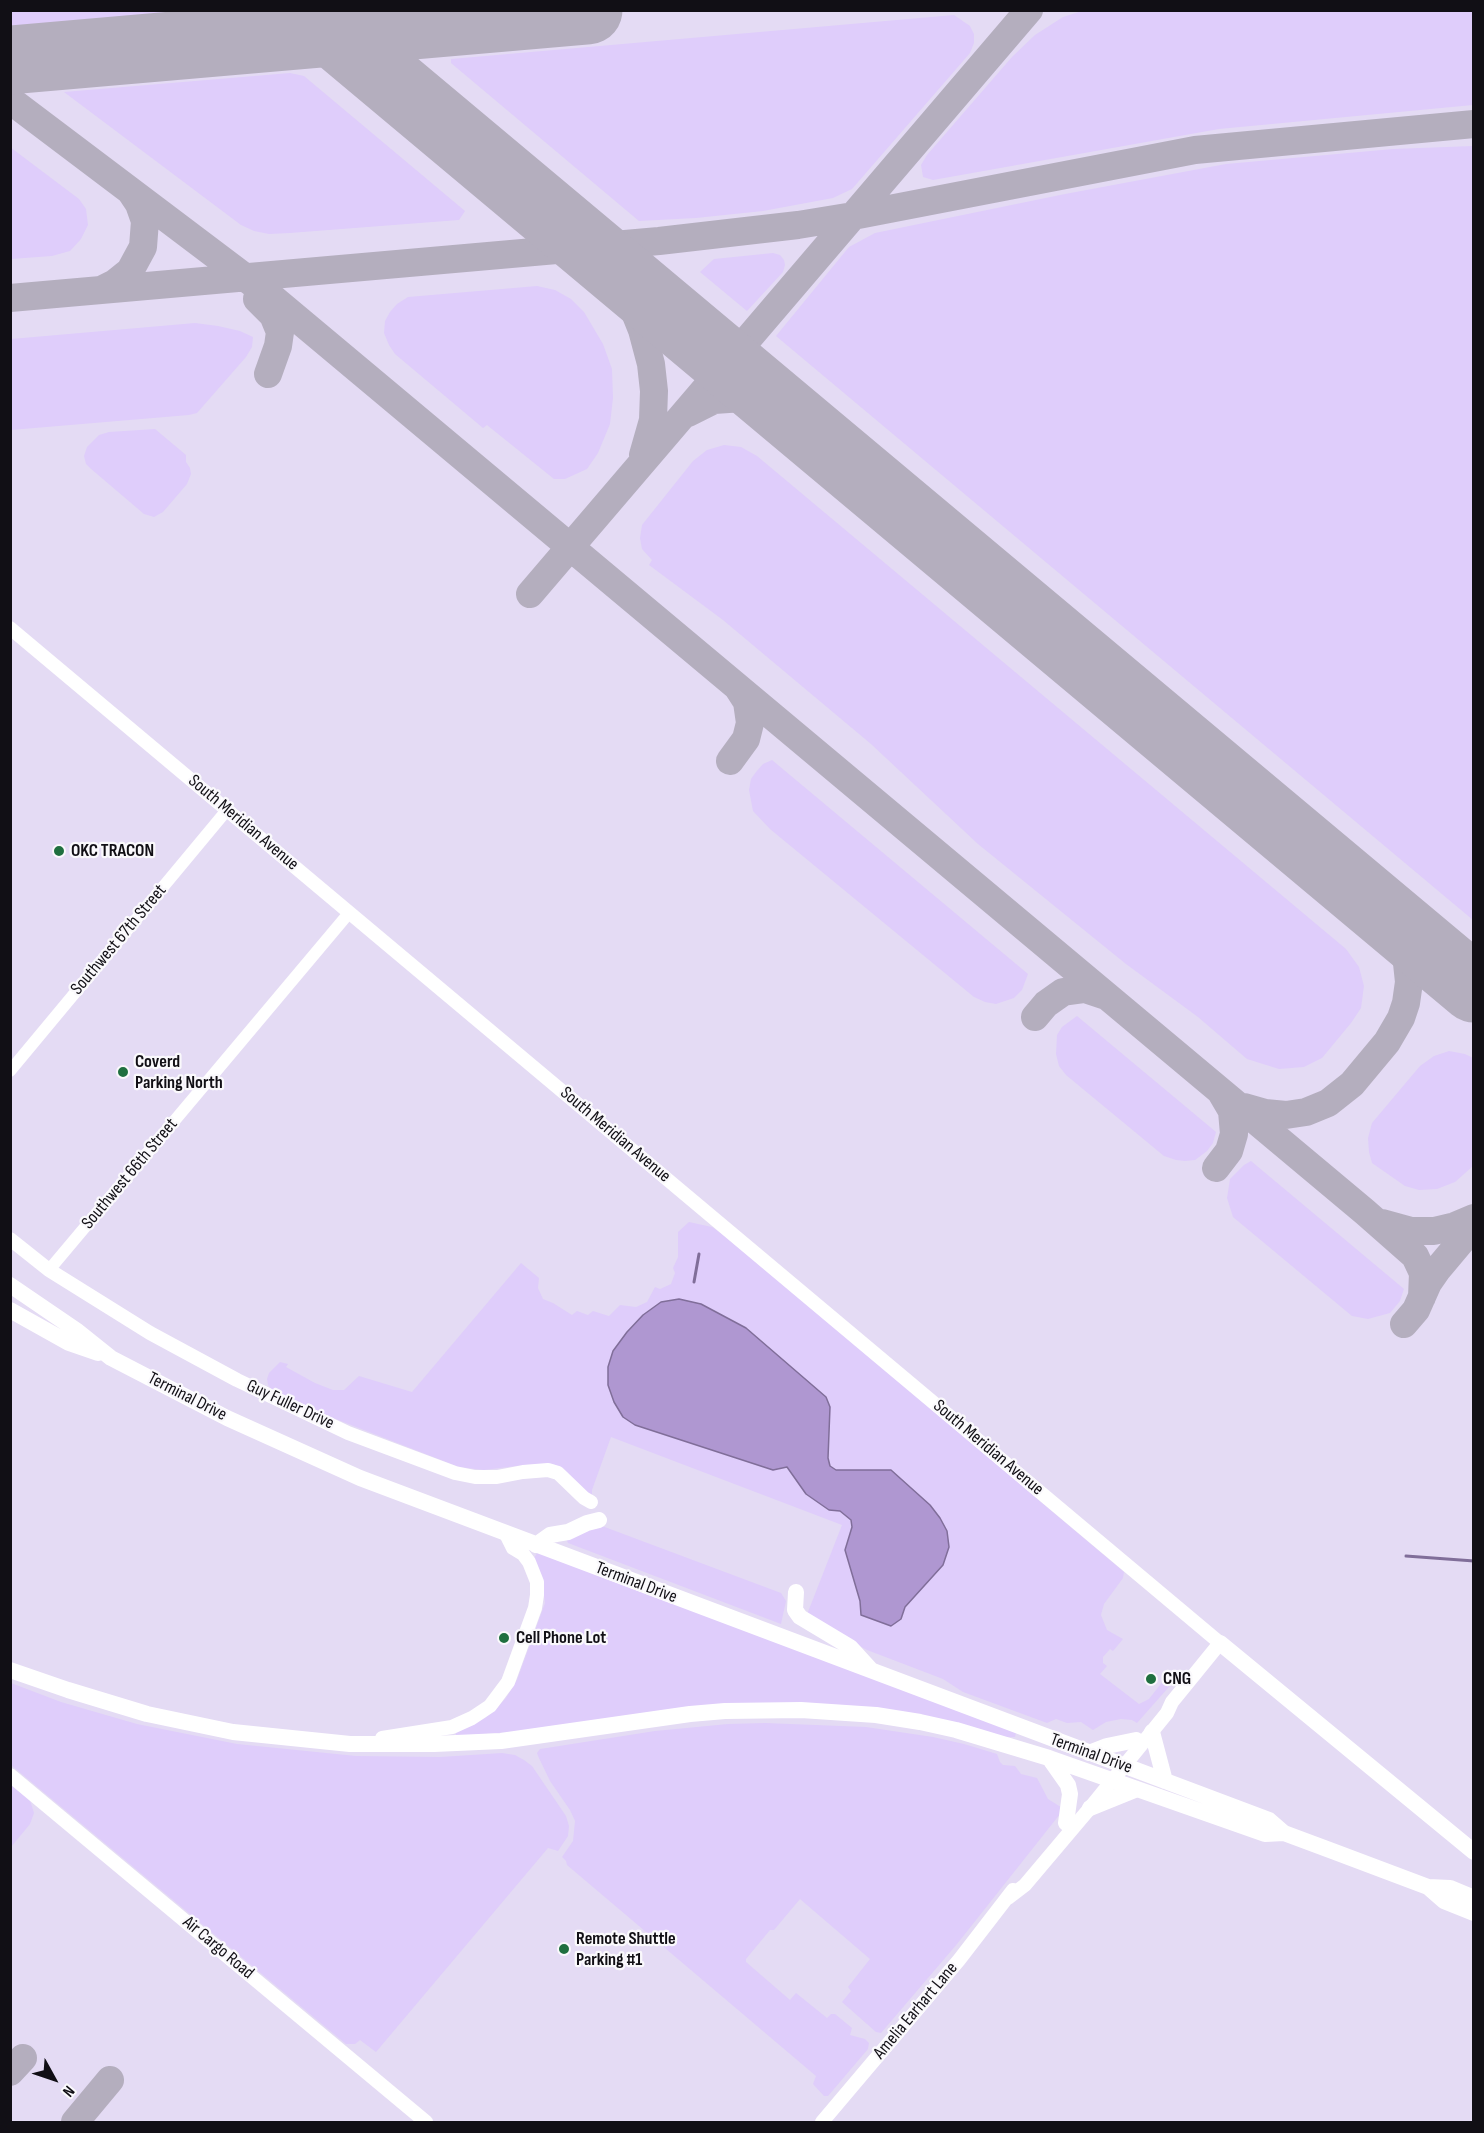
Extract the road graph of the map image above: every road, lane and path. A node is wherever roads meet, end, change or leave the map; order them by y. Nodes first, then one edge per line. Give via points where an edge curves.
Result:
1 (10, 628) edge
2 (227, 810) junction
3 (349, 913) junction
4 (10, 1071) edge
5 (10, 1239) edge
6 (49, 1270) junction
7 (10, 1285) edge
8 (10, 1310) edge
9 (111, 1358) junction
10 (591, 1502) dead end
11 (599, 1520) dead end
12 (506, 1534) junction
13 (536, 1545) junction
14 (796, 1592) dead end
15 (1220, 1643) junction
16 (10, 1670) edge
17 (874, 1672) junction
18 (1172, 1702) junction
19 (1152, 1732) junction
20 (1136, 1740) junction
21 (350, 1744) junction
22 (1089, 1753) junction
23 (1049, 1758) junction
24 (1120, 1765) junction
25 (10, 1774) edge
26 (1108, 1779) junction
27 (1165, 1781) junction
28 (1137, 1789) junction
29 (1089, 1808) junction
30 (1066, 1823) junction
31 (1284, 1833) junction
32 (1473, 1852) edge
33 (1428, 1887) junction
34 (1008, 1898) junction
35 (1473, 1898) edge
36 (1473, 1913) edge
37 (426, 2122) edge
38 (822, 2122) edge

1 - 2 street, South Meridian Avenue
2 - 3 street, South Meridian Avenue
2 - 4 street, Southwest 67th Street
3 - 6 street, Southwest 66th Street
3 - 15 street, South Meridian Avenue
5 - 6 street, Guy Fuller Drive
6 - 10 street, Guy Fuller Drive via 150,1333 348,1433 475,1477 548,1470 558,1473
7 - 9 main road, Terminal Drive
8 - 9 main road via 69,1343
9 - 12 main road, Terminal Drive via 290,1448
11 - 13 main road via 550,1535
12 - 13 main road, Terminal Drive
12 - 21 street via 513,1548 530,1562 537,1582 535,1608 508,1682 490,1706 452,1727
13 - 17 main road, Terminal Drive
14 - 17 main road via 795,1610 800,1617 850,1647
15 - 18 street, Amelia Earhart Lane
15 - 32 main road
16 - 21 main road, Terminal Drive via 169,1719 233,1732
17 - 22 main road, Terminal Drive
18 - 19 street, Amelia Earhart Lane
18 - 20 street, Amelia Earhart Lane via 1163,1707
19 - 24 street, Amelia Earhart Lane
19 - 27 main road
20 - 22 main road
20 - 24 street, Amelia Earhart Lane
21 - 23 main road, Terminal Drive via 501,1741 690,1714 801,1710 920,1722
22 - 24 main road, Terminal Drive
23 - 26 main road, Terminal Drive
23 - 30 main road via 1068,1785
24 - 26 street, Amelia Earhart Lane
24 - 27 main road, Terminal Drive
25 - 37 street, Air Cargo Road
26 - 28 main road, Terminal Drive
26 - 29 street, Amelia Earhart Lane
26 - 30 street, Amelia Earhart Lane
27 - 31 main road, Terminal Drive via 1269,1820
28 - 29 main road
28 - 31 main road, Terminal Drive via 1265,1834
29 - 34 street, Amelia Earhart Lane via 1025,1885
30 - 34 street, Amelia Earhart Lane
31 - 33 main road, Terminal Drive
33 - 35 main road, Terminal Drive via 1450,1888
33 - 36 main road, Terminal Drive via 1444,1901
34 - 38 street, Amelia Earhart Lane

